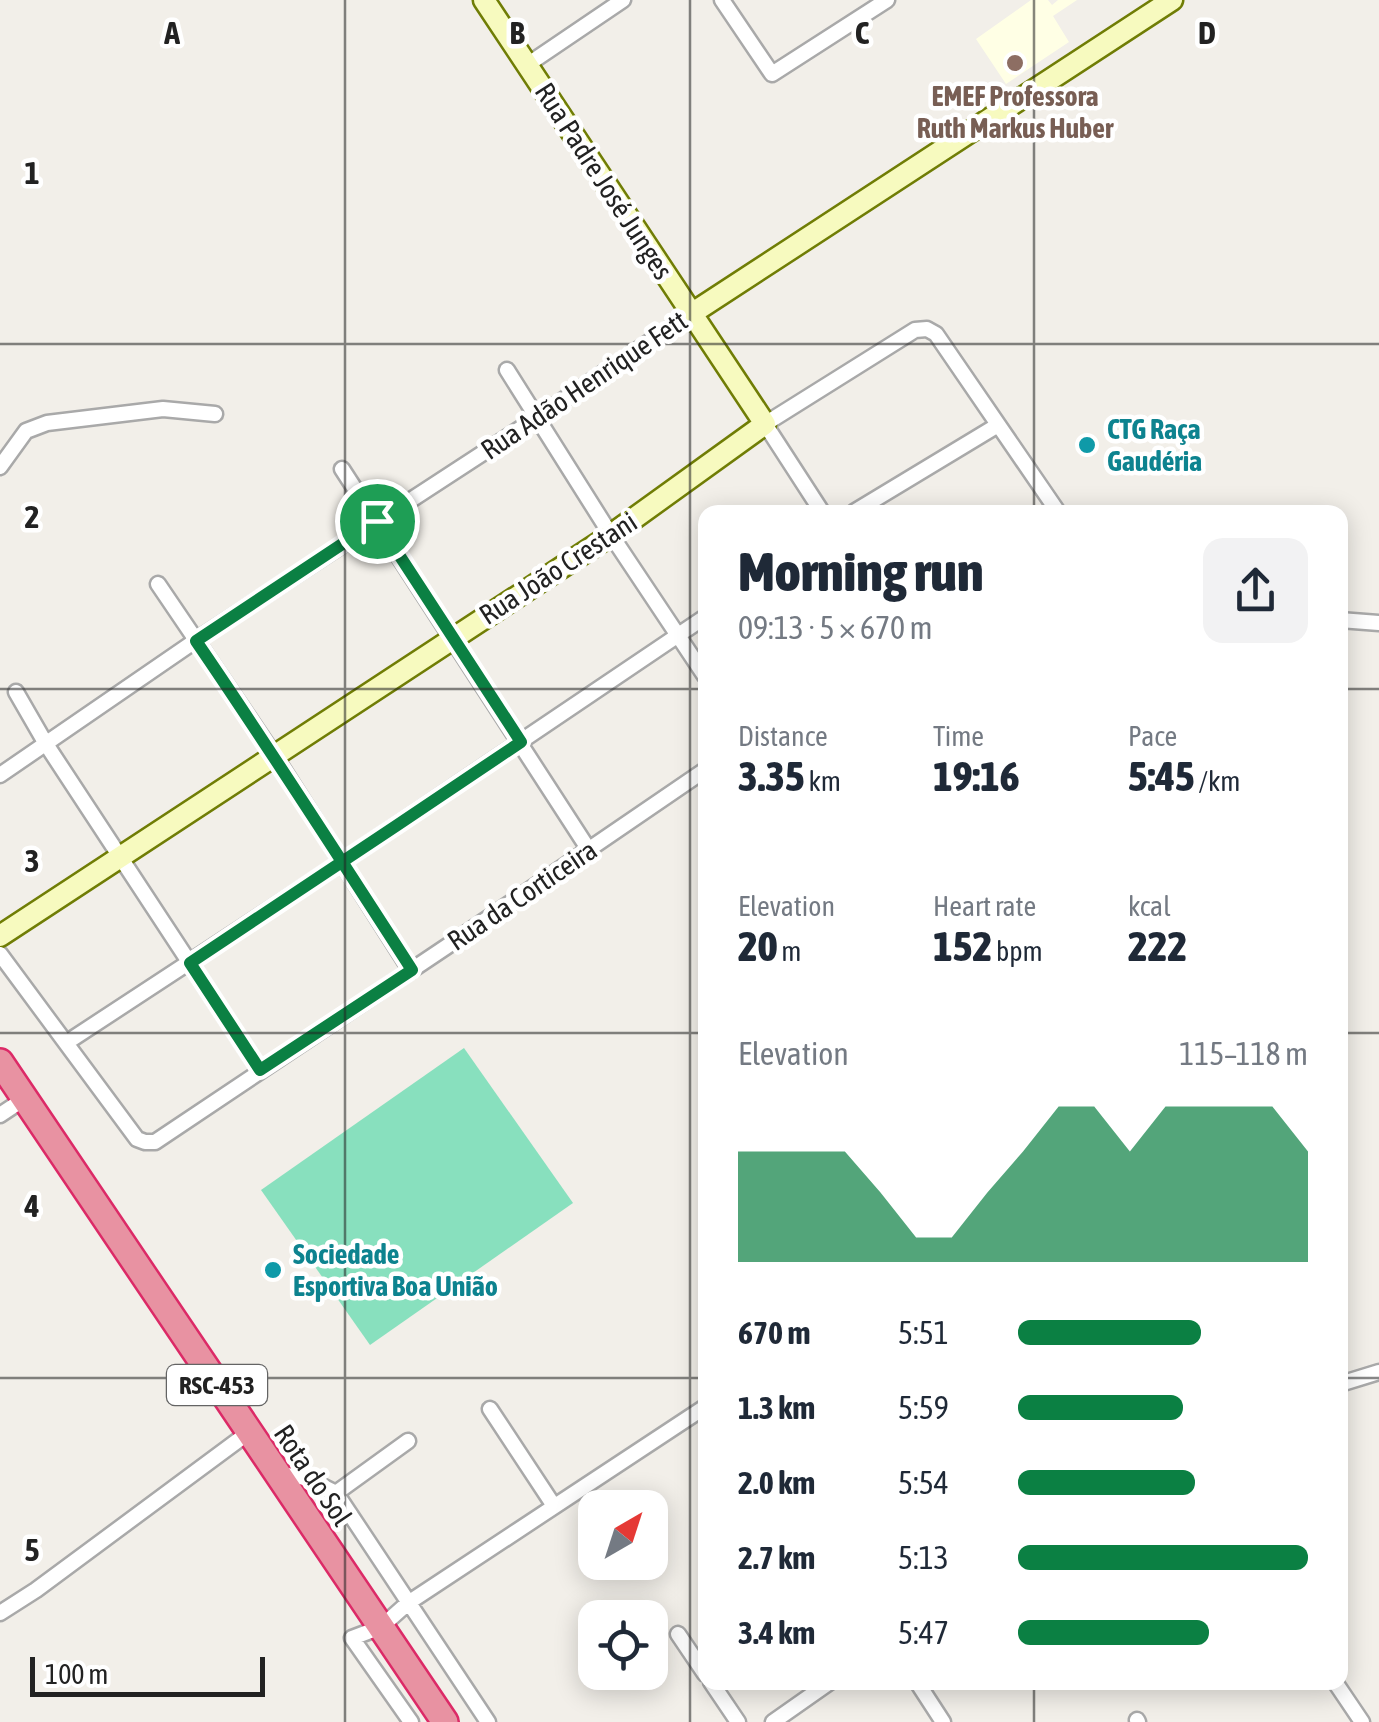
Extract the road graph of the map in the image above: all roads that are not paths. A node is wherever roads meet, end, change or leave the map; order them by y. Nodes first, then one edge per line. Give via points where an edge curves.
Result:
1 (484, 0) edge
2 (623, 0) edge
3 (722, 0) edge
4 (888, 0) edge
5 (1172, 0) edge
6 (527, 65) junction
7 (691, 314) junction
8 (506, 370) dead end
9 (215, 414) dead end
10 (538, 417) junction
11 (765, 424) junction
12 (998, 425) junction
13 (0, 467) edge
14 (342, 469) dead end
15 (817, 505) edge
16 (866, 505) edge
17 (1053, 505) edge
18 (377, 521) junction
19 (611, 536) junction
20 (158, 584) dead end
21 (1348, 620) edge
22 (698, 622) edge
23 (1379, 622) edge
24 (678, 636) junction
25 (453, 637) junction
26 (196, 641) junction
27 (698, 666) edge
28 (16, 692) dead end
29 (521, 742) junction
30 (46, 744) junction
31 (274, 755) junction
32 (0, 775) edge
33 (698, 775) edge
34 (589, 850) junction
35 (119, 856) junction
36 (342, 862) junction
37 (0, 936) edge
38 (0, 954) edge
39 (190, 963) junction
40 (412, 970) junction
41 (66, 1043) junction
42 (260, 1070) junction
43 (5, 1091) edge
44 (1379, 1372) edge
45 (1348, 1382) edge
46 (490, 1409) dead end
47 (698, 1412) edge
48 (248, 1433) junction
49 (408, 1440) dead end
50 (276, 1473) junction
51 (336, 1493) junction
52 (554, 1506) junction
53 (408, 1603) junction
54 (0, 1613) edge
55 (381, 1627) junction
56 (678, 1634) dead end
57 (698, 1664) edge
58 (716, 1690) edge
59 (819, 1690) edge
60 (922, 1690) edge
61 (1340, 1690) edge
62 (411, 1722) edge
63 (445, 1722) edge
64 (488, 1722) edge
65 (738, 1722) edge
66 (773, 1722) edge
67 (943, 1722) edge
68 (1362, 1722) edge

1 - 6 street, Rua Padre José Junges
2 - 6 street
3 - 4 street via 772,74
5 - 7 street, Rua Adão Henrique Fett
6 - 7 street, Rua Padre José Junges
7 - 10 street, Rua Adão Henrique Fett
7 - 11 street, Rua Padre José Junges
8 - 10 street
9 - 13 street via 163,409 47,424 26,431
10 - 18 street, Rua Adão Henrique Fett
10 - 19 street
11 - 12 street, Rua João Crestani via 915,330 927,329
11 - 15 street, Rua Padre José Junges
11 - 19 street, Rua João Crestani
12 - 16 street
12 - 17 street
14 - 18 street
18 - 25 street
18 - 26 street, Rua Adão Henrique Fett
19 - 24 street
19 - 25 street, Rua João Crestani
20 - 26 street
21 - 23 street
22 - 24 street
24 - 27 street
24 - 29 street
25 - 29 street
25 - 31 street, Rua João Crestani
26 - 30 street, Rua Adão Henrique Fett
26 - 31 street
28 - 30 street
29 - 34 street
29 - 36 street
30 - 32 street, Rua Adão Henrique Fett
30 - 35 street
31 - 35 street, Rua João Crestani
31 - 36 street
33 - 34 street, Rua da Corticeira
34 - 40 street, Rua da Corticeira
35 - 37 street, Rua João Crestani
35 - 39 street
36 - 39 street
36 - 40 street
38 - 41 street
39 - 41 street
39 - 42 street
40 - 42 street, Rua da Corticeira
41 - 42 street, Rua da Corticeira via 145,1142 155,1142
43 - 48 highway, Rota do Sol / RSC-453
44 - 45 street
46 - 52 street
47 - 52 street
48 - 50 highway, Rota do Sol / RSC-453
48 - 54 street
49 - 51 street
50 - 51 street
50 - 55 highway, Rota do Sol / RSC-453
51 - 53 street
52 - 53 street
53 - 55 street
53 - 64 street
55 - 62 street via 352,1638
55 - 63 highway, Rota do Sol / RSC-453
56 - 57 street
58 - 65 street
59 - 66 street
60 - 67 street
61 - 68 street

